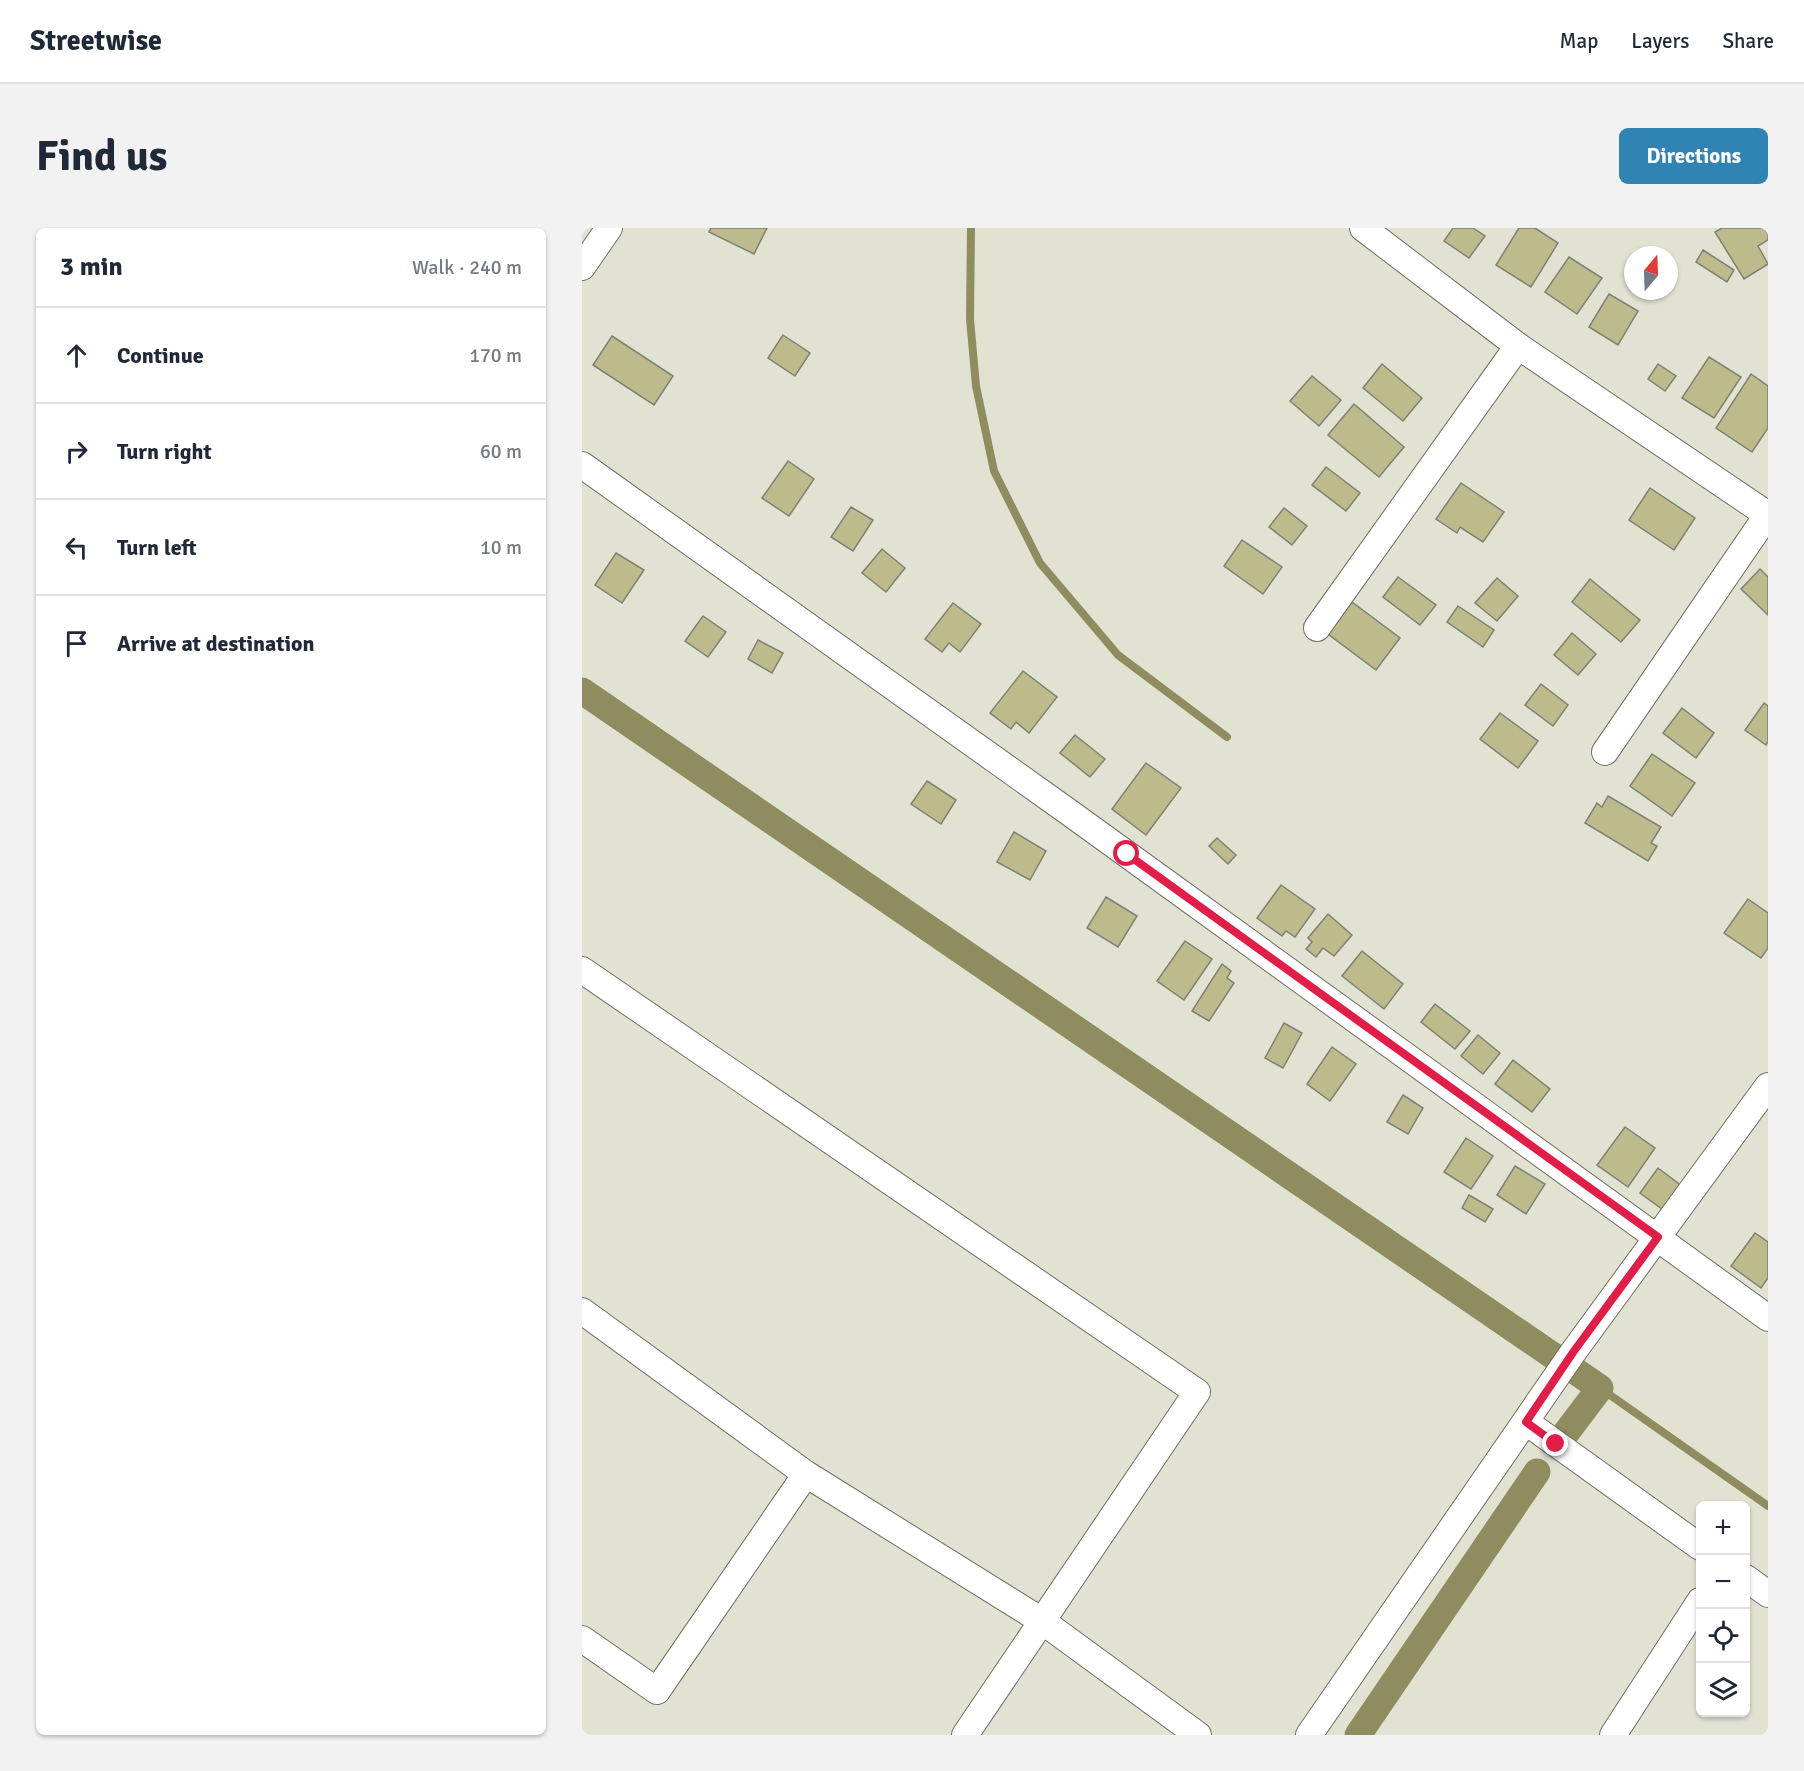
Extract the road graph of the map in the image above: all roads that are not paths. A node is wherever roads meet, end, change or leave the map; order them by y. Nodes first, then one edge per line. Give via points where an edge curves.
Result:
1 (609, 228) edge
2 (1363, 228) edge
3 (582, 267) edge
4 (1518, 346) junction
5 (582, 465) edge
6 (1768, 515) edge
7 (1317, 628) dead end
8 (1605, 752) dead end
9 (582, 970) edge
10 (1768, 1086) edge
11 (1658, 1237) junction
12 (582, 1311) edge
13 (1768, 1318) edge
14 (1526, 1422) junction
15 (806, 1474) junction
16 (1696, 1543) edge
17 (1750, 1581) edge
18 (1768, 1594) edge
19 (1696, 1609) edge
20 (1042, 1621) junction
21 (582, 1639) edge
22 (964, 1735) edge
23 (1198, 1735) edge
24 (1309, 1735) edge
25 (1613, 1735) edge

1 - 3 street
2 - 4 street
4 - 6 street
4 - 7 street
5 - 11 street
6 - 8 street
9 - 20 street via 1197,1392
10 - 11 street
11 - 13 street
11 - 14 street
12 - 15 street
14 - 16 street
14 - 24 street
15 - 20 street
15 - 21 street via 657,1692
17 - 18 street
19 - 25 street
20 - 22 street
20 - 23 street

